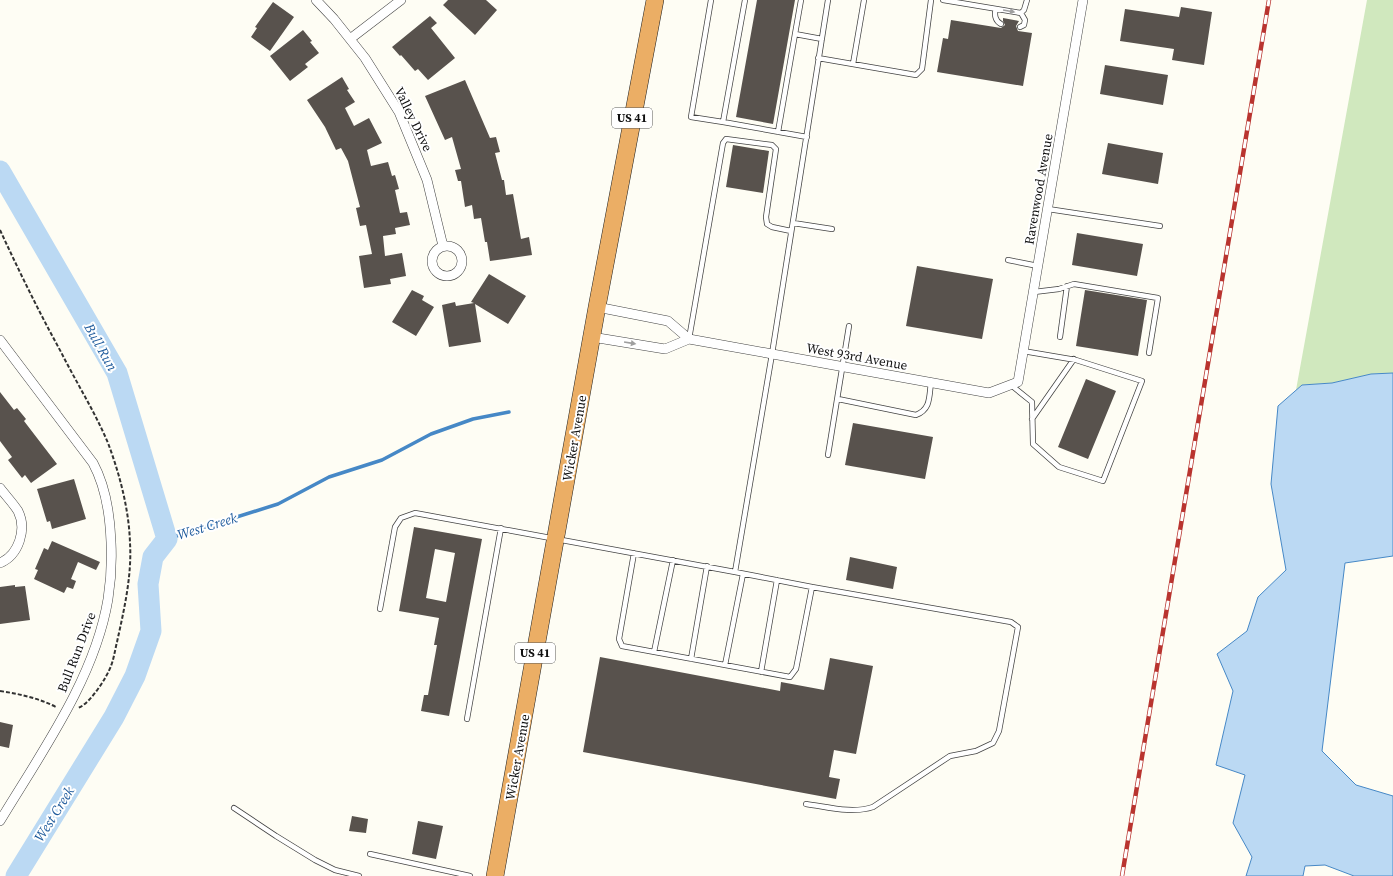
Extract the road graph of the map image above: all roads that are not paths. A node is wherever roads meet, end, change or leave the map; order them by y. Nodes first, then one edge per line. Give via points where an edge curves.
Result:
1 (316, 0) edge
2 (401, 0) edge
3 (655, 0) edge
4 (711, 0) edge
5 (745, 0) edge
6 (801, 0) edge
7 (828, 0) edge
8 (864, 0) edge
9 (932, 0) edge
10 (943, 0) edge
11 (1027, 0) edge
12 (1083, 0) edge
13 (996, 9) junction
14 (1021, 13) junction
15 (1001, 24) dead end
16 (1020, 27) dead end
17 (795, 34) junction
18 (350, 39) junction
19 (822, 39) junction
20 (818, 58) junction
21 (853, 64) junction
22 (724, 122) junction
23 (778, 132) junction
24 (807, 137) junction
25 (1048, 208) junction
26 (793, 223) junction
27 (1160, 226) dead end
28 (832, 229) dead end
29 (792, 231) junction
30 (443, 246) dead end
31 (1008, 260) dead end
32 (1038, 266) junction
33 (1067, 286) junction
34 (1034, 292) junction
35 (597, 307) junction
36 (849, 326) dead end
37 (592, 337) junction
38 (1060, 337) dead end
39 (689, 339) junction
40 (0, 340) edge
41 (1024, 351) junction
42 (4, 352) edge
43 (1149, 353) dead end
44 (772, 354) junction
45 (1074, 359) junction
46 (844, 366) junction
47 (932, 382) junction
48 (1014, 383) junction
49 (838, 399) junction
50 (1032, 419) junction
51 (828, 455) dead end
52 (0, 488) edge
53 (501, 528) junction
54 (556, 538) junction
55 (634, 553) junction
56 (673, 560) junction
57 (0, 562) edge
58 (707, 566) junction
59 (735, 572) junction
60 (743, 574) junction
61 (777, 580) junction
62 (812, 587) junction
63 (380, 609) dead end
64 (654, 652) junction
65 (691, 658) junction
66 (725, 665) junction
67 (761, 672) junction
68 (467, 719) dead end
69 (806, 804) dead end
70 (234, 808) dead end
71 (0, 821) edge
72 (370, 854) dead end
73 (359, 876) edge
74 (470, 876) edge
75 (496, 876) edge

1 - 18 street, Valley Drive
2 - 18 street
3 - 35 highway, Wicker Avenue / US 41
4 - 22 lane via 691,117
5 - 22 lane
6 - 17 lane
7 - 19 lane
8 - 21 lane
9 - 21 lane via 920,73 916,75
10 - 13 lane
11 - 14 lane
12 - 25 street, Ravenwood Avenue
13 -> 14 lane
13 - 15 lane via 995,16
14 - 16 lane via 1025,20 1023,27
17 - 19 lane
17 - 23 lane
18 - 30 street, Valley Drive via 383,86 404,123 427,180
19 - 20 lane
20 - 21 lane
20 - 24 lane
22 - 23 lane
23 - 24 lane
24 - 26 lane
25 - 27 lane
25 - 32 street, Ravenwood Avenue
26 - 28 lane
26 - 29 lane
29 - 39 lane via 772,228 767,224 776,149 772,145 726,139 723,143
29 - 44 lane
31 - 32 lane
32 - 34 street, Ravenwood Avenue
33 - 34 lane
33 - 38 lane
33 - 43 lane via 1082,284 1158,298
34 - 41 street, Ravenwood Avenue
35 - 37 highway, Wicker Avenue / US 41
35 - 39 street via 668,321
36 - 46 lane
37 -> 39 street via 665,349
37 - 54 highway, Wicker Avenue / US 41
39 - 44 street, West 93rd Avenue
40 - 42 street, Bull Run Drive
41 - 45 lane
41 - 48 street, Ravenwood Avenue
42 - 71 street, Bull Run Drive via 100,475 107,503 112,560 105,614 84,674 67,708
44 - 46 street, West 93rd Avenue
44 - 59 lane
45 - 50 lane
45 - 50 lane via 1142,381 1103,481 1060,467 1033,444
46 - 47 street, West 93rd Avenue
46 - 49 lane
47 - 48 street, West 93rd Avenue via 989,393
47 - 49 lane via 928,406 916,415
48 - 50 lane via 1032,402
49 - 51 lane
52 - 57 street via 18,512 21,525 16,550 12,556
53 - 54 lane
53 - 63 lane via 415,513 401,518 395,527
53 - 68 lane
54 - 55 lane
54 - 75 highway, Wicker Avenue / US 41
55 - 56 lane
55 - 64 lane via 619,639 622,646
56 - 58 lane
56 - 64 lane
58 - 59 lane
58 - 65 lane
59 - 60 lane
60 - 61 lane
60 - 66 lane
61 - 62 lane
61 - 67 lane
62 - 67 lane via 796,669 790,677
62 - 69 lane via 1011,622 1018,627 999,731 993,743 976,751 950,756 873,807 863,810
64 - 65 lane
65 - 66 lane
66 - 67 lane
70 - 73 lane via 315,860 335,870
72 - 74 lane

